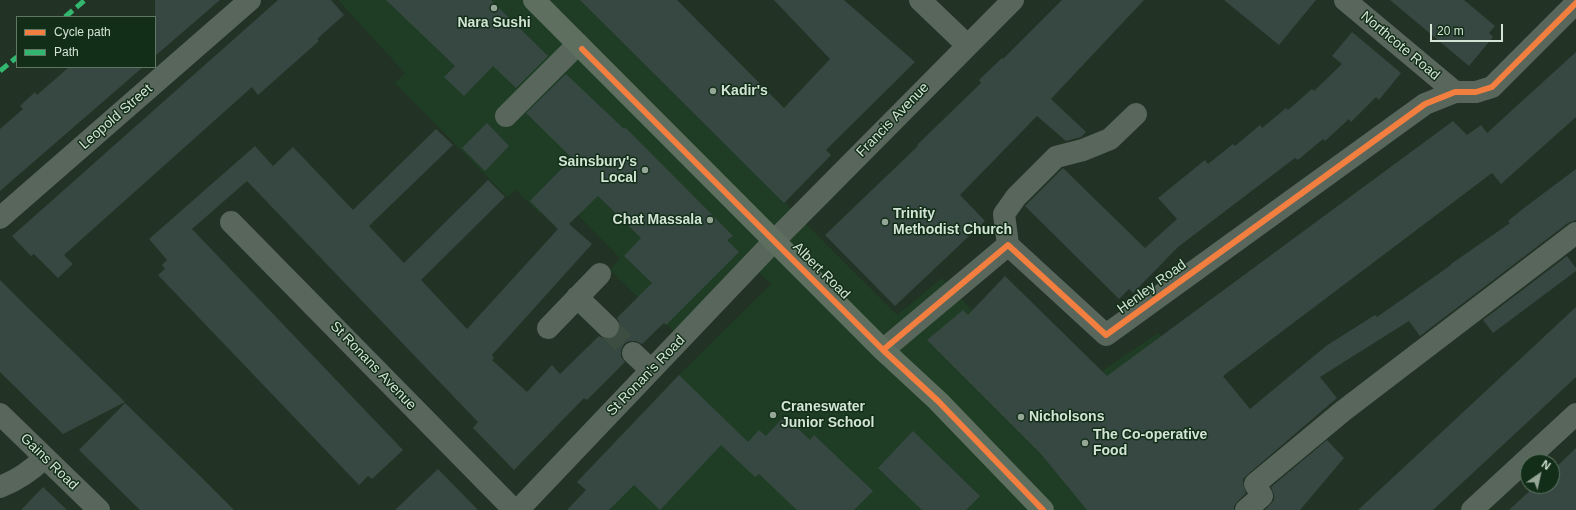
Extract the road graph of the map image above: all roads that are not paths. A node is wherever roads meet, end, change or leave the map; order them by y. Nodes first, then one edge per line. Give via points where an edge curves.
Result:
1 (250, 0) edge
2 (534, 0) edge
3 (920, 0) edge
4 (1012, 0) edge
5 (1345, 0) edge
6 (1576, 3) edge
7 (578, 44) junction
8 (967, 45) junction
9 (1455, 92) junction
10 (1136, 114) dead end
11 (506, 116) dead end
12 (0, 218) edge
13 (231, 222) dead end
14 (1576, 233) edge
15 (774, 241) junction
16 (1008, 245) junction
17 (600, 274) dead end
18 (577, 297) junction
19 (608, 327) tunnel mouth
20 (548, 328) dead end
21 (882, 350) junction
22 (634, 353) tunnel mouth
23 (651, 370) junction
24 (0, 414) edge
25 (1576, 414) edge
26 (44, 458) junction
27 (0, 487) edge
28 (99, 510) edge
29 (514, 510) edge
30 (518, 510) edge
31 (1043, 510) edge
32 (1246, 510) edge
33 (1472, 510) edge

1 - 12 street, Leopold Street
2 - 7 main road, Albert Road
3 - 8 street
4 - 8 street, Francis Avenue
5 - 9 street, Northcote Road
6 - 9 street via 1492,86 1476,92
7 - 11 street
7 - 15 main road, Albert Road
8 - 15 street, Francis Avenue
9 - 16 street, Henley Road via 1425,104 1106,335
10 - 16 street via 1110,139 1056,157 1016,197 1004,214
13 - 29 street, St Ronans Avenue
14 - 32 street via 1343,411 1255,484 1262,496
15 - 21 main road, Albert Road
15 - 23 street, St Ronan's Road
16 - 21 street
17 - 18 street
18 - 19 street
18 - 20 street
21 - 31 main road, Albert Road via 938,401
22 - 23 street
23 - 30 street, St Ronan's Road
24 - 26 street, Gains Road
25 - 33 street
26 - 27 street via 25,475
26 - 28 street, Gains Road

